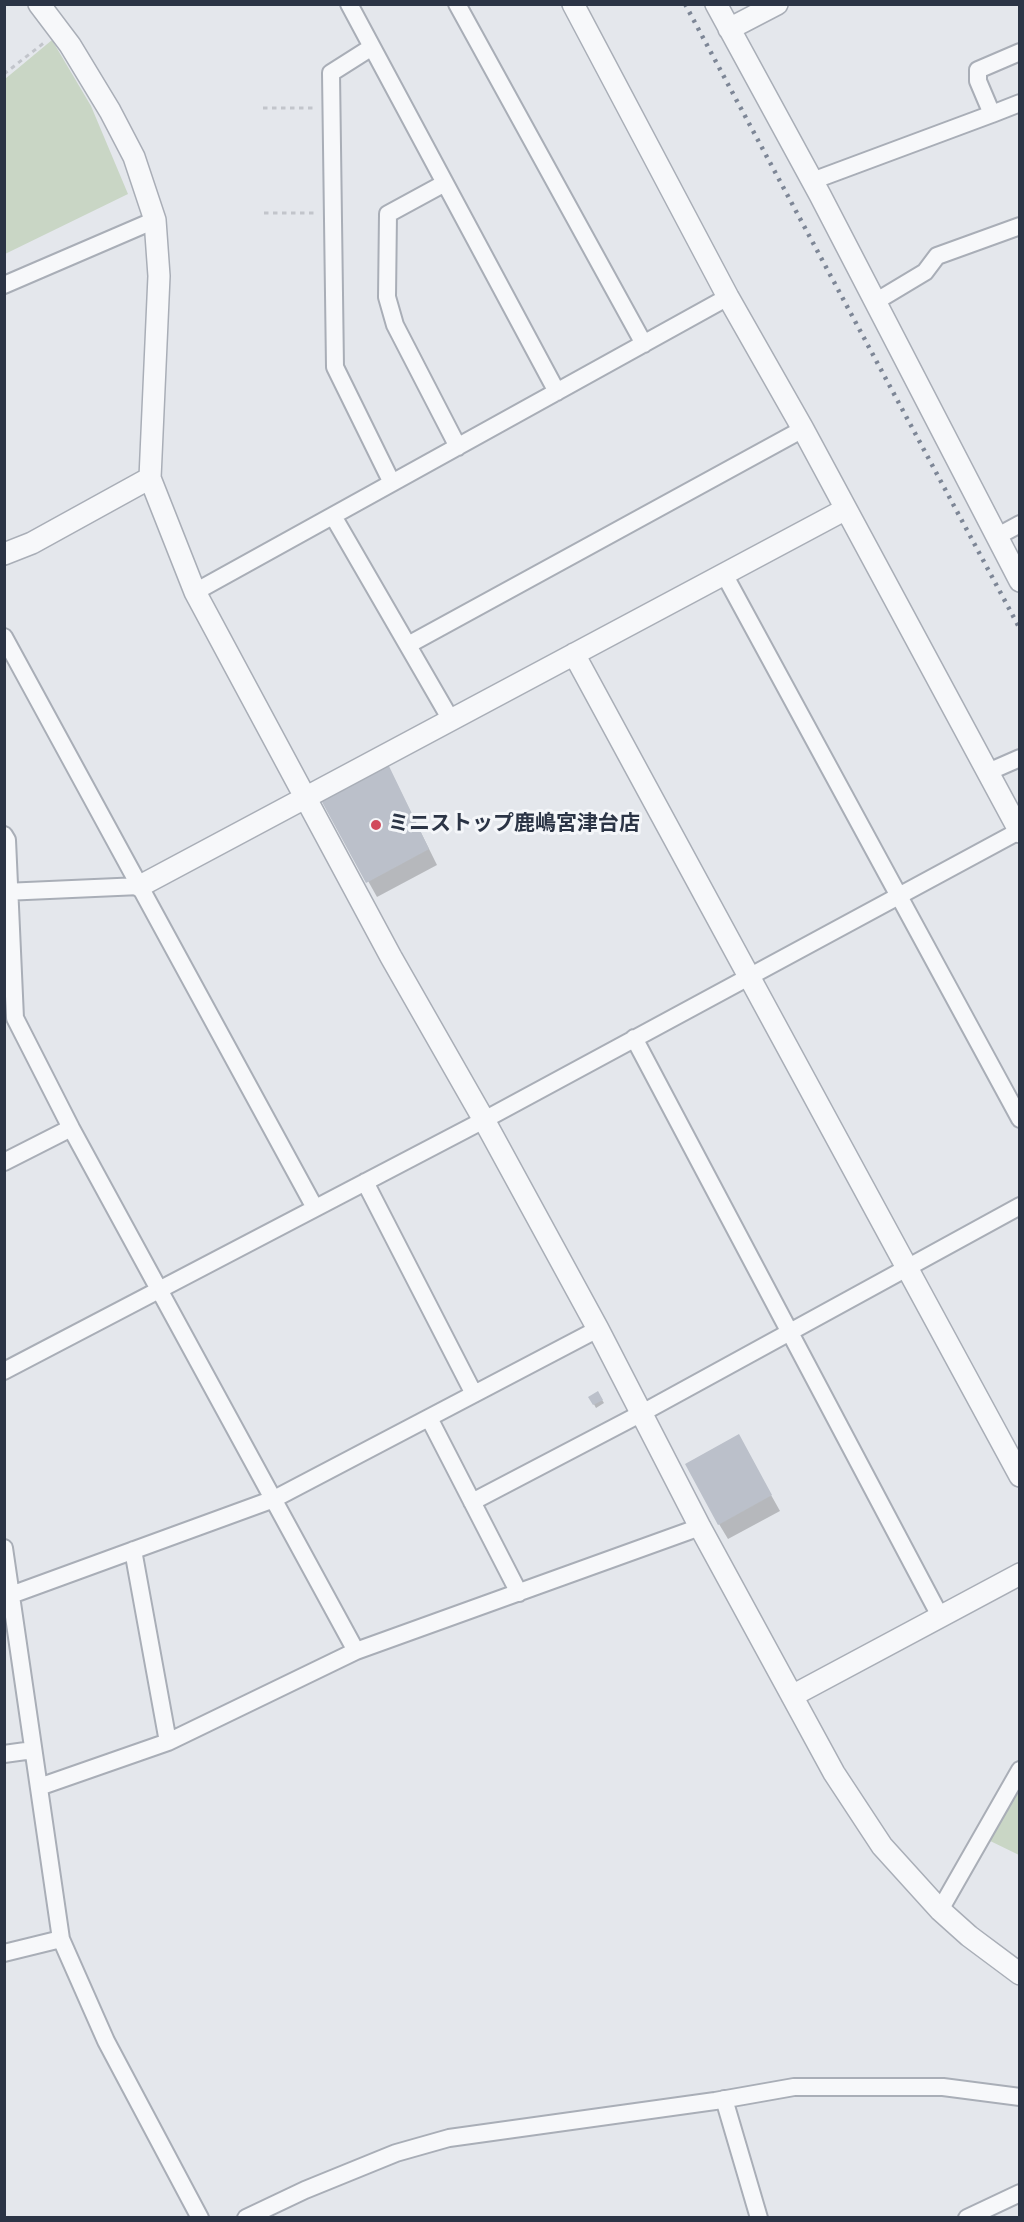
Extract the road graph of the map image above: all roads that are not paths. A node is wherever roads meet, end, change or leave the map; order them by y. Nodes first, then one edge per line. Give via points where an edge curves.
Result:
1 (39, 4) edge
2 (350, 4) edge
3 (457, 4) edge
4 (573, 4) edge
5 (716, 4) edge
6 (777, 4) edge
7 (729, 29) junction
8 (372, 47) junction
9 (1020, 52) edge
10 (1020, 103) edge
11 (992, 114) junction
12 (812, 181) junction
13 (445, 183) junction
14 (154, 220) junction
15 (1020, 226) edge
16 (4, 285) edge
17 (728, 297) junction
18 (875, 302) junction
19 (644, 344) junction
20 (557, 392) junction
21 (803, 429) junction
22 (458, 447) junction
23 (150, 478) junction
24 (392, 483) junction
25 (846, 509) junction
26 (333, 516) junction
27 (1020, 524) edge
28 (996, 537) junction
29 (4, 554) edge
30 (724, 574) junction
31 (1020, 581) edge
32 (195, 592) junction
33 (4, 638) edge
34 (408, 645) junction
35 (574, 654) junction
36 (451, 720) junction
37 (1020, 758) edge
38 (987, 772) junction
39 (306, 797) junction
40 (1019, 831) edge
41 (4, 835) edge
42 (140, 886) junction
43 (7, 892) edge
44 (900, 895) junction
45 (749, 977) junction
46 (634, 1038) junction
47 (1020, 1119) edge
48 (484, 1120) junction
49 (71, 1128) junction
50 (4, 1162) edge
51 (366, 1182) junction
52 (1020, 1206) edge
53 (315, 1208) junction
54 (907, 1268) junction
55 (160, 1289) junction
56 (598, 1329) junction
57 (790, 1332) junction
58 (4, 1371) edge
59 (474, 1394) junction
60 (642, 1413) junction
61 (429, 1418) junction
62 (1020, 1476) edge
63 (273, 1499) junction
64 (472, 1502) junction
65 (700, 1527) junction
66 (4, 1548) edge
67 (133, 1550) junction
68 (1020, 1574) edge
69 (519, 1593) junction
70 (11, 1595) junction
71 (940, 1616) junction
72 (356, 1651) junction
73 (12, 1653) edge
74 (792, 1696) junction
75 (168, 1742) junction
76 (33, 1750) junction
77 (4, 1754) edge
78 (1020, 1770) edge
79 (39, 1787) junction
80 (940, 1910) junction
81 (61, 1939) junction
82 (4, 1953) edge
83 (1020, 1974) edge
84 (1020, 2097) edge
85 (724, 2099) junction
86 (1020, 2193) edge
87 (975, 2216) edge
88 (200, 2217) edge
89 (246, 2217) edge
90 (759, 2217) edge

1 - 14 street via 70,45 110,111 134,157
2 - 8 street
3 - 19 street
4 - 17 street
5 - 7 street
6 - 7 street
7 - 12 street
8 - 13 street
8 - 24 street via 331,73 335,367
9 - 11 street via 978,70 978,81
10 - 11 street
11 - 12 street
12 - 18 street
13 - 20 street
13 - 22 street via 388,214 387,297 395,325
14 - 16 street
14 - 23 street via 159,276
15 - 18 street via 937,256 925,272
17 - 19 street
17 - 21 street
18 - 28 street
19 - 20 street
20 - 22 street
21 - 25 street
21 - 34 street
22 - 24 street
23 - 29 street via 32,543
23 - 32 street
24 - 26 street
25 - 30 street
25 - 38 street
26 - 32 street
26 - 34 street
27 - 28 street
28 - 31 street
30 - 35 street
30 - 44 street
32 - 39 street
33 - 42 street
34 - 36 street
35 - 36 street
35 - 45 street
36 - 39 street
37 - 38 street
38 - 40 street
39 - 42 street
39 - 48 street
40 - 44 street
41 - 43 street
42 - 43 street
42 - 53 street
43 - 49 street via 15,1018
44 - 45 street
44 - 47 street
45 - 46 street
45 - 54 street
46 - 48 street
46 - 57 street
48 - 51 street
48 - 56 street
49 - 50 street
49 - 55 street
51 - 53 street
51 - 59 street
52 - 54 street
53 - 55 street
54 - 57 street
54 - 62 street
55 - 58 street
55 - 63 street
56 - 59 street
56 - 60 street
57 - 60 street
57 - 71 street
59 - 61 street
60 - 64 street
60 - 65 street
61 - 63 street
61 - 64 street
63 - 67 street
63 - 72 street
64 - 69 street
65 - 69 street
65 - 74 street
66 - 70 street
67 - 70 street
67 - 75 street
68 - 71 street
69 - 72 street
70 - 73 street
71 - 74 street
72 - 75 street
73 - 76 street
74 - 80 street via 834,1773 882,1846
75 - 79 street
76 - 77 street
76 - 79 street
78 - 80 street
79 - 81 street
80 - 83 street
81 - 82 street
81 - 88 street via 106,2041
84 - 85 street via 943,2087 795,2087
85 - 89 street via 449,2138 396,2153
85 - 90 street
86 - 87 street

